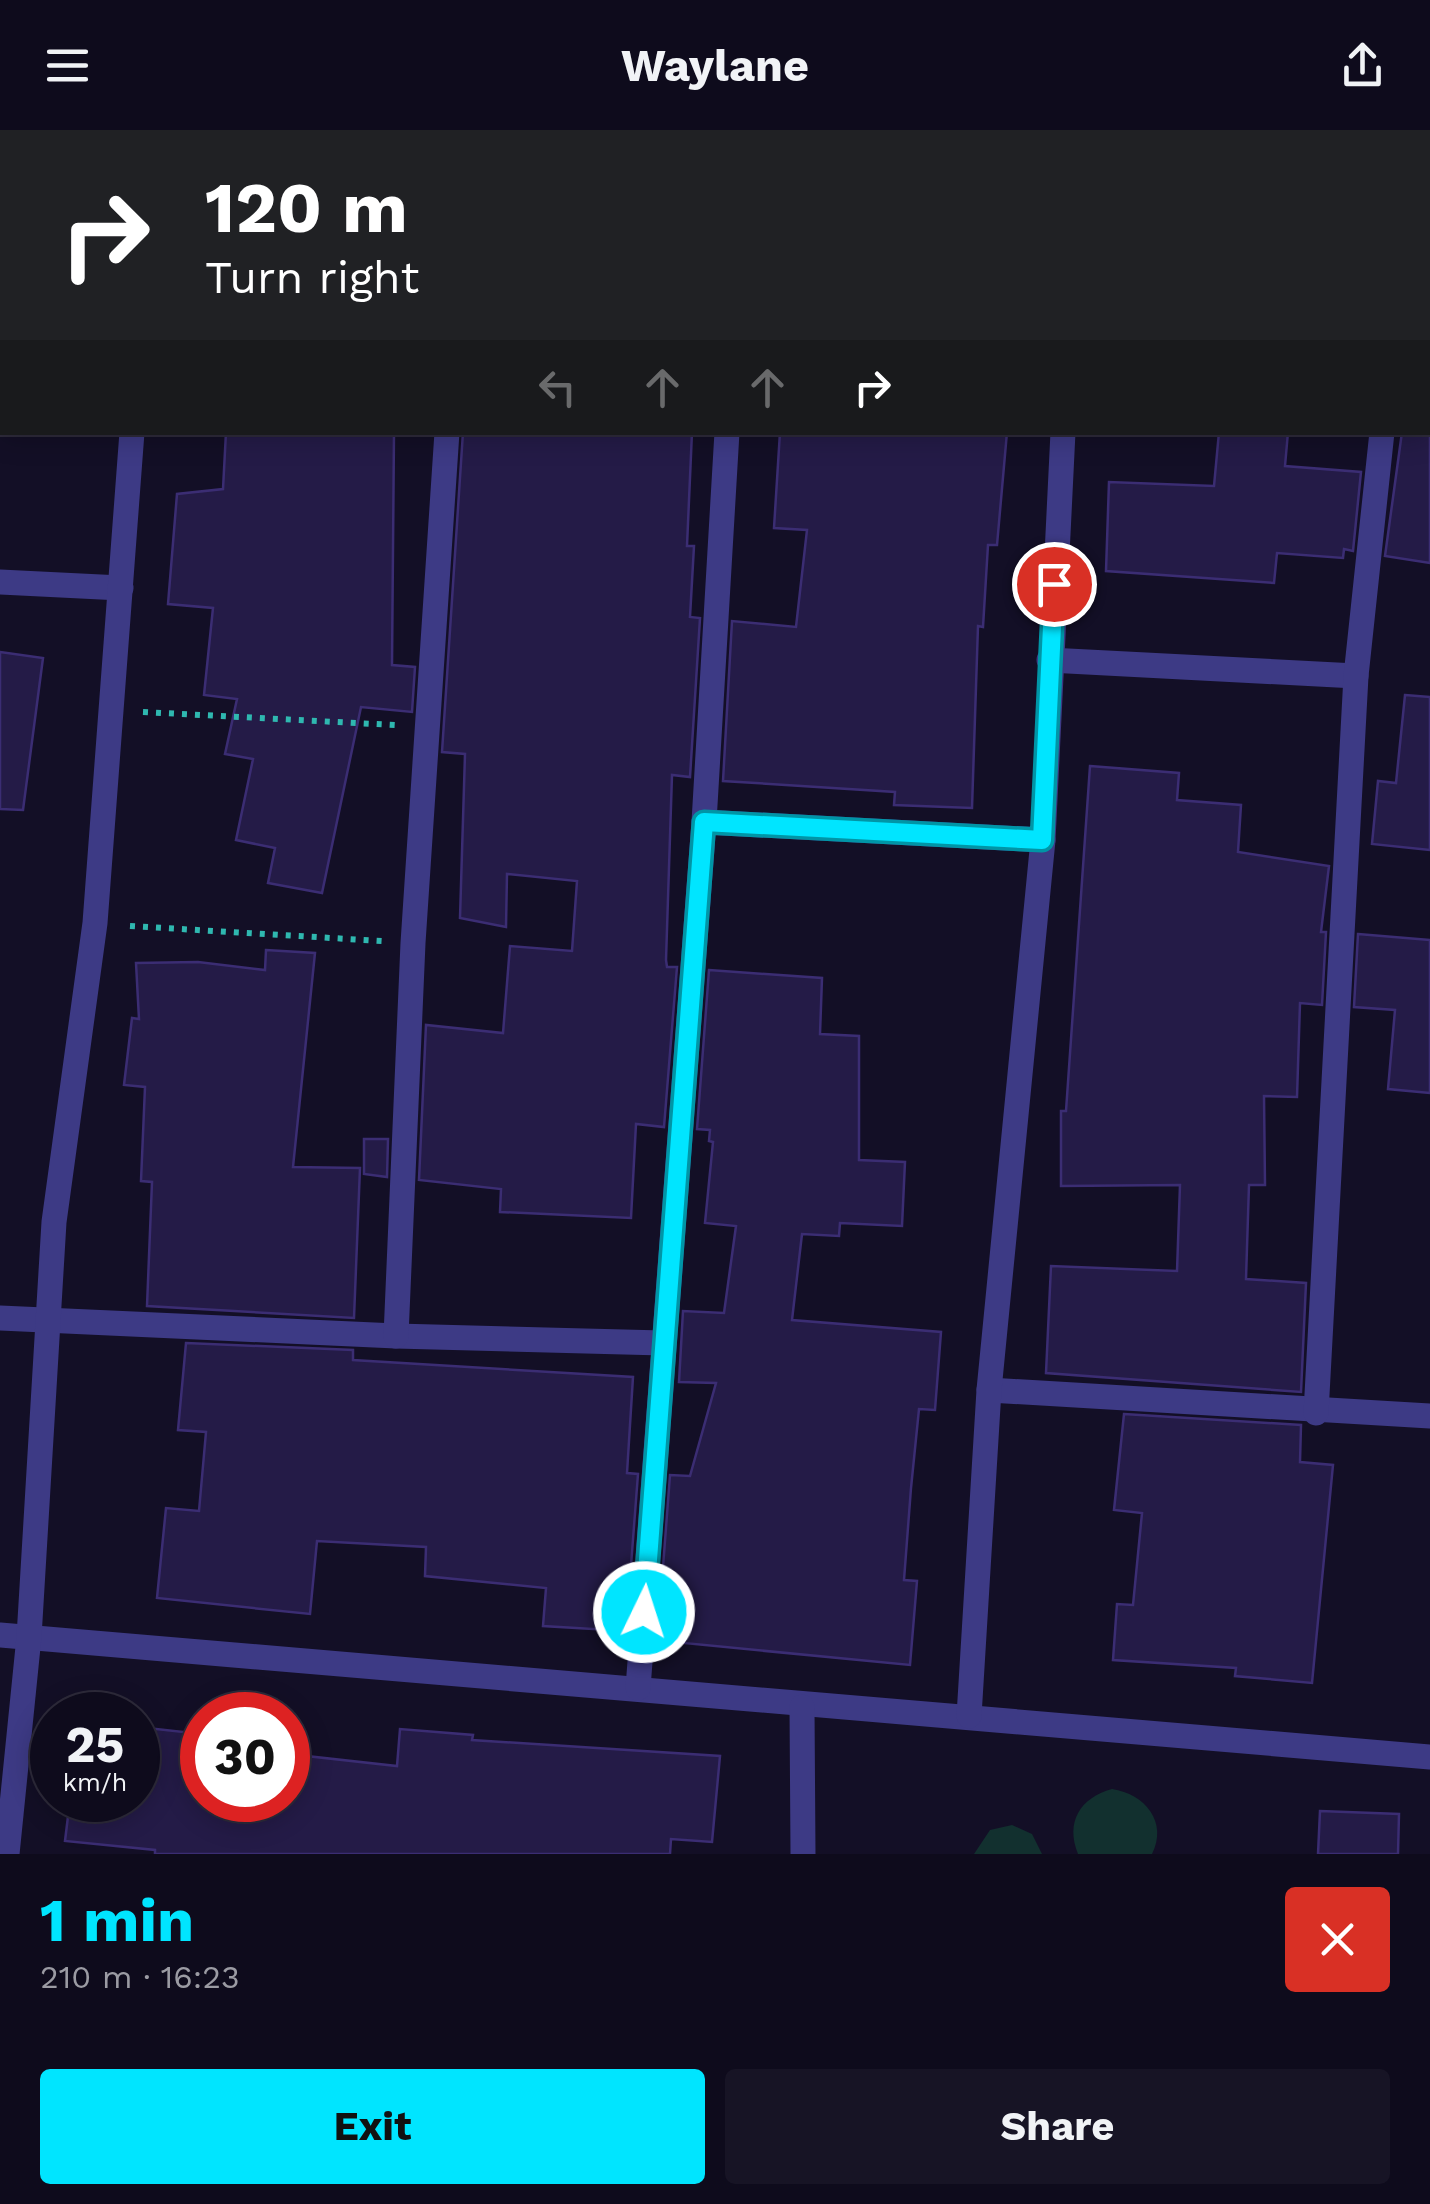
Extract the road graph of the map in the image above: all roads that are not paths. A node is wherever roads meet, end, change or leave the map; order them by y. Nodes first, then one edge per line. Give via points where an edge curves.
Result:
1 (132, 435) edge
2 (446, 435) edge
3 (727, 435) edge
4 (1063, 435) edge
5 (1382, 435) edge
6 (0, 582) edge
7 (121, 588) junction
8 (1049, 660) junction
9 (1356, 676) junction
10 (704, 822) junction
11 (1042, 840) junction
12 (0, 1318) edge
13 (49, 1322) junction
14 (396, 1336) junction
15 (663, 1343) junction
16 (989, 1390) junction
17 (1316, 1413) junction
18 (1430, 1416) edge
19 (0, 1635) edge
20 (29, 1637) junction
21 (638, 1688) junction
22 (802, 1707) junction
23 (969, 1716) junction
24 (1430, 1757) edge
25 (7, 1854) edge
26 (802, 1854) edge

1 - 7 street
2 - 14 street
3 - 10 street
4 - 8 street
5 - 9 street
6 - 7 street
7 - 13 street via 95,924 54,1222
8 - 9 street
8 - 11 street
9 - 17 street
10 - 11 street
10 - 15 street
11 - 16 street
12 - 13 street
13 - 14 street
13 - 20 street
14 - 15 street
15 - 21 street
16 - 17 street
16 - 23 street
17 - 18 street
19 - 20 street
20 - 21 street
20 - 25 street
21 - 22 street
22 - 23 street
22 - 26 street
23 - 24 street

